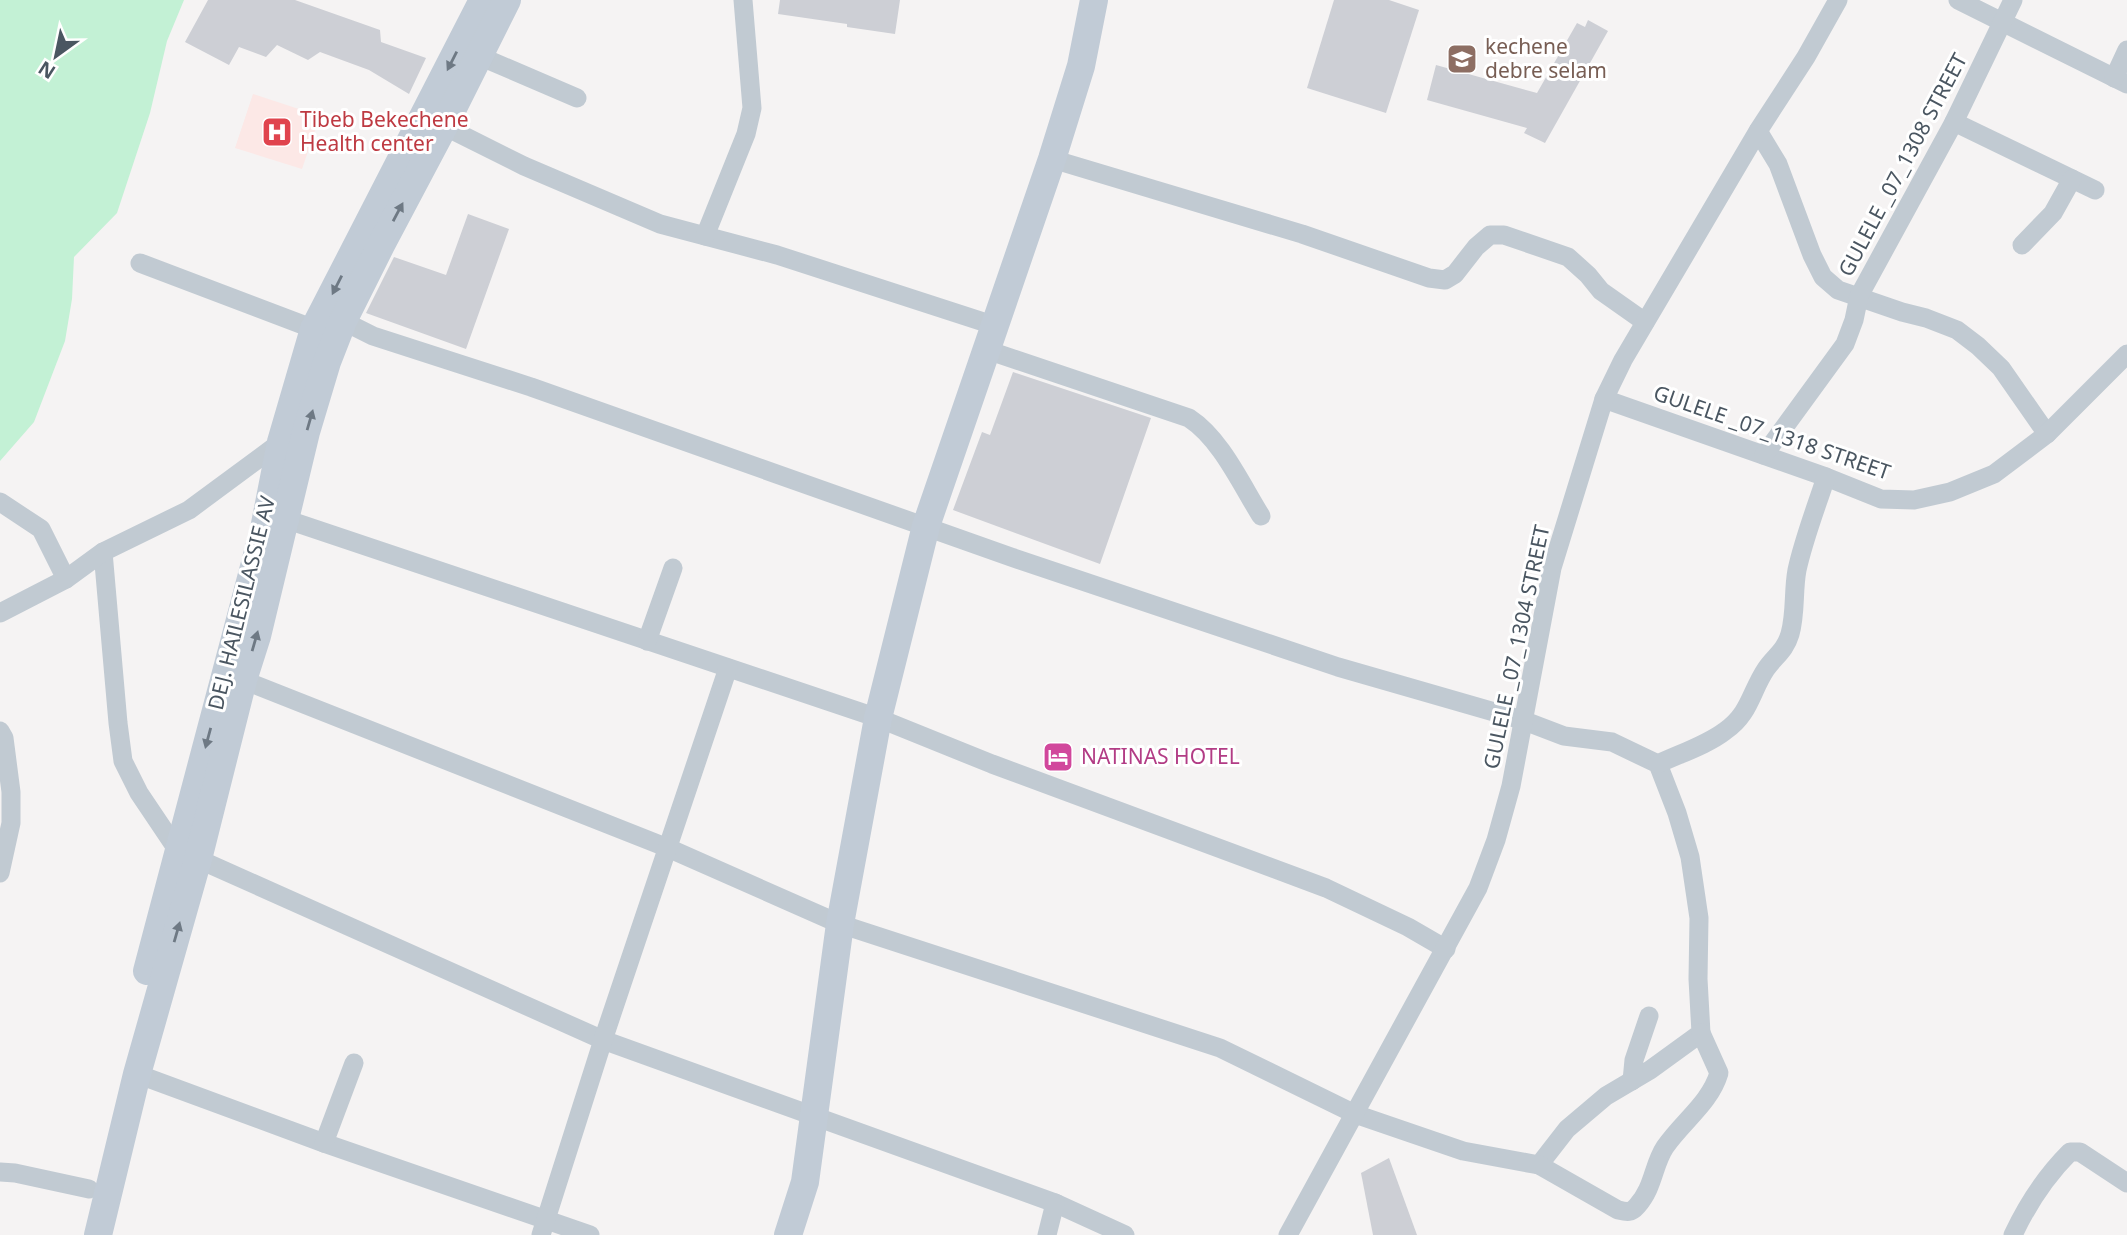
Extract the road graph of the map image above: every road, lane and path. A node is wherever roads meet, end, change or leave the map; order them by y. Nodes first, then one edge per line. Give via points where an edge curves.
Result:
1 (483, 0) edge
2 (508, 0) edge
3 (743, 0) edge
4 (1094, 0) edge
5 (1838, 0) edge
6 (1958, 0) edge
7 (2012, 0) edge
8 (2002, 23) junction
9 (2127, 50) edge
10 (479, 57) junction
11 (2121, 81) edge
12 (577, 98) dead end
13 (1954, 122) junction
14 (444, 127) junction
15 (1758, 131) junction
16 (1052, 159) junction
17 (2072, 180) junction
18 (2095, 190) dead end
19 (705, 236) junction
20 (2022, 245) dead end
21 (140, 263) dead end
22 (1859, 296) junction
23 (343, 321) junction
24 (1645, 322) junction
25 (314, 329) junction
26 (992, 338) junction
27 (2127, 354) edge
28 (1604, 399) junction
29 (2047, 434) junction
30 (281, 442) junction
31 (1764, 455) junction
32 (1826, 477) junction
33 (0, 502) edge
34 (1261, 516) dead end
35 (285, 519) junction
36 (926, 526) junction
37 (103, 552) junction
38 (673, 568) dead end
39 (66, 579) junction
40 (0, 613) edge
41 (647, 641) junction
42 (728, 668) junction
43 (243, 680) junction
44 (878, 718) junction
45 (1522, 720) junction
46 (0, 731) edge
47 (1658, 764) junction
48 (668, 848) junction
49 (188, 855) junction
50 (0, 873) edge
51 (841, 924) junction
52 (1446, 949) junction
53 (1648, 1016) dead end
54 (1702, 1033) junction
55 (603, 1040) junction
56 (354, 1063) dead end
57 (137, 1074) junction
58 (1632, 1081) junction
59 (1355, 1114) junction
60 (815, 1115) junction
61 (324, 1143) junction
62 (1539, 1165) junction
63 (0, 1172) edge
64 (2127, 1183) edge
65 (89, 1189) junction
66 (1055, 1203) junction
67 (544, 1227) edge
68 (78, 1235) edge
69 (98, 1235) edge
70 (590, 1235) edge
71 (788, 1235) edge
72 (1047, 1235) edge
73 (1125, 1235) edge
74 (1288, 1235) edge
75 (2013, 1235) edge

1 -> 25 main road, DEJ. HAILESILASSIE AV
2 - 10 main road
3 - 19 street via 752,107 746,134
4 - 16 main road
5 - 15 street, GULELE _07_1304 STREET
6 - 8 street
7 - 8 street, GULELE _07_1308 STREET
8 - 11 street
8 - 13 street, GULELE _07_1308 STREET
9 - 11 street
10 - 12 street
10 - 14 main road
13 - 17 street
13 - 22 street, GULELE _07_1308 STREET
14 - 19 street via 660,224
23 -> 14 main road
15 - 22 street via 1778,164 1823,277 1838,290
15 - 24 street, GULELE _07_1304 STREET
16 - 24 street via 1302,234 1429,278 1445,280 1490,235 1504,234 1568,257 1601,291
16 - 26 main road
17 - 18 street
17 - 20 street via 2053,214
19 - 26 street via 777,255
21 - 25 street
22 - 29 street via 1957,330 1978,345 2001,368
22 - 31 street, GULELE _07_1308 STREET via 1845,344
35 -> 23 main road via 327,362
23 - 36 street via 373,336 635,422
24 - 28 street, GULELE _07_1304 STREET
25 - 30 main road, DEJ. HAILESILASSIE AV
26 - 34 street via 1189,418 1214,440
26 - 36 main road
27 - 29 street, GULELE _07_1318 STREET
28 - 31 street, GULELE _07_1318 STREET
28 - 45 street, GULELE _07_1304 STREET via 1552,568
29 - 32 street, GULELE _07_1318 STREET via 1994,474 1950,492 1914,500 1881,499
30 - 37 street via 189,510
30 -> 49 main road, DEJ. HAILESILASSIE AV
31 - 32 street, GULELE _07_1318 STREET
32 - 47 street via 1797,572 1790,636 1782,652 1726,731
33 - 39 street via 41,529
35 - 41 street
43 -> 35 main road
36 - 44 main road
36 - 45 street via 1338,667
37 - 39 street
37 - 49 street via 124,761 139,793
38 - 41 street
39 - 40 street
41 - 42 street
42 - 44 street
42 - 48 street
43 - 48 street
43 - 49 main road
44 - 51 main road
44 - 52 street via 1326,888
45 - 47 street via 1564,736 1612,742
45 - 52 street, GULELE _07_1304 STREET via 1496,841
46 - 50 street via 11,792 11,823
47 - 54 street via 1690,857 1699,918
48 - 51 street
48 - 55 street
49 - 55 street
57 -> 49 main road
49 - 65 main road, DEJ. HAILESILASSIE AV
51 - 59 street via 1220,1048
51 - 60 main road
52 - 59 street, GULELE _07_1304 STREET
53 - 58 street
54 - 58 street
54 - 62 street via 1719,1073 1715,1086 1664,1148 1649,1191 1635,1209 1618,1210
55 - 60 street
55 - 67 street
56 - 61 street
57 - 61 street
57 - 69 main road
58 - 62 street via 1567,1129
59 - 62 street via 1463,1151
59 - 74 street, GULELE _07_1304 STREET
60 - 66 street
60 - 71 main road via 805,1182
61 - 67 street
63 - 65 street
64 - 75 street via 2080,1152 2070,1152 2024,1210
65 - 68 main road, DEJ. HAILESILASSIE AV
66 - 72 street
66 - 73 street
67 - 70 street

